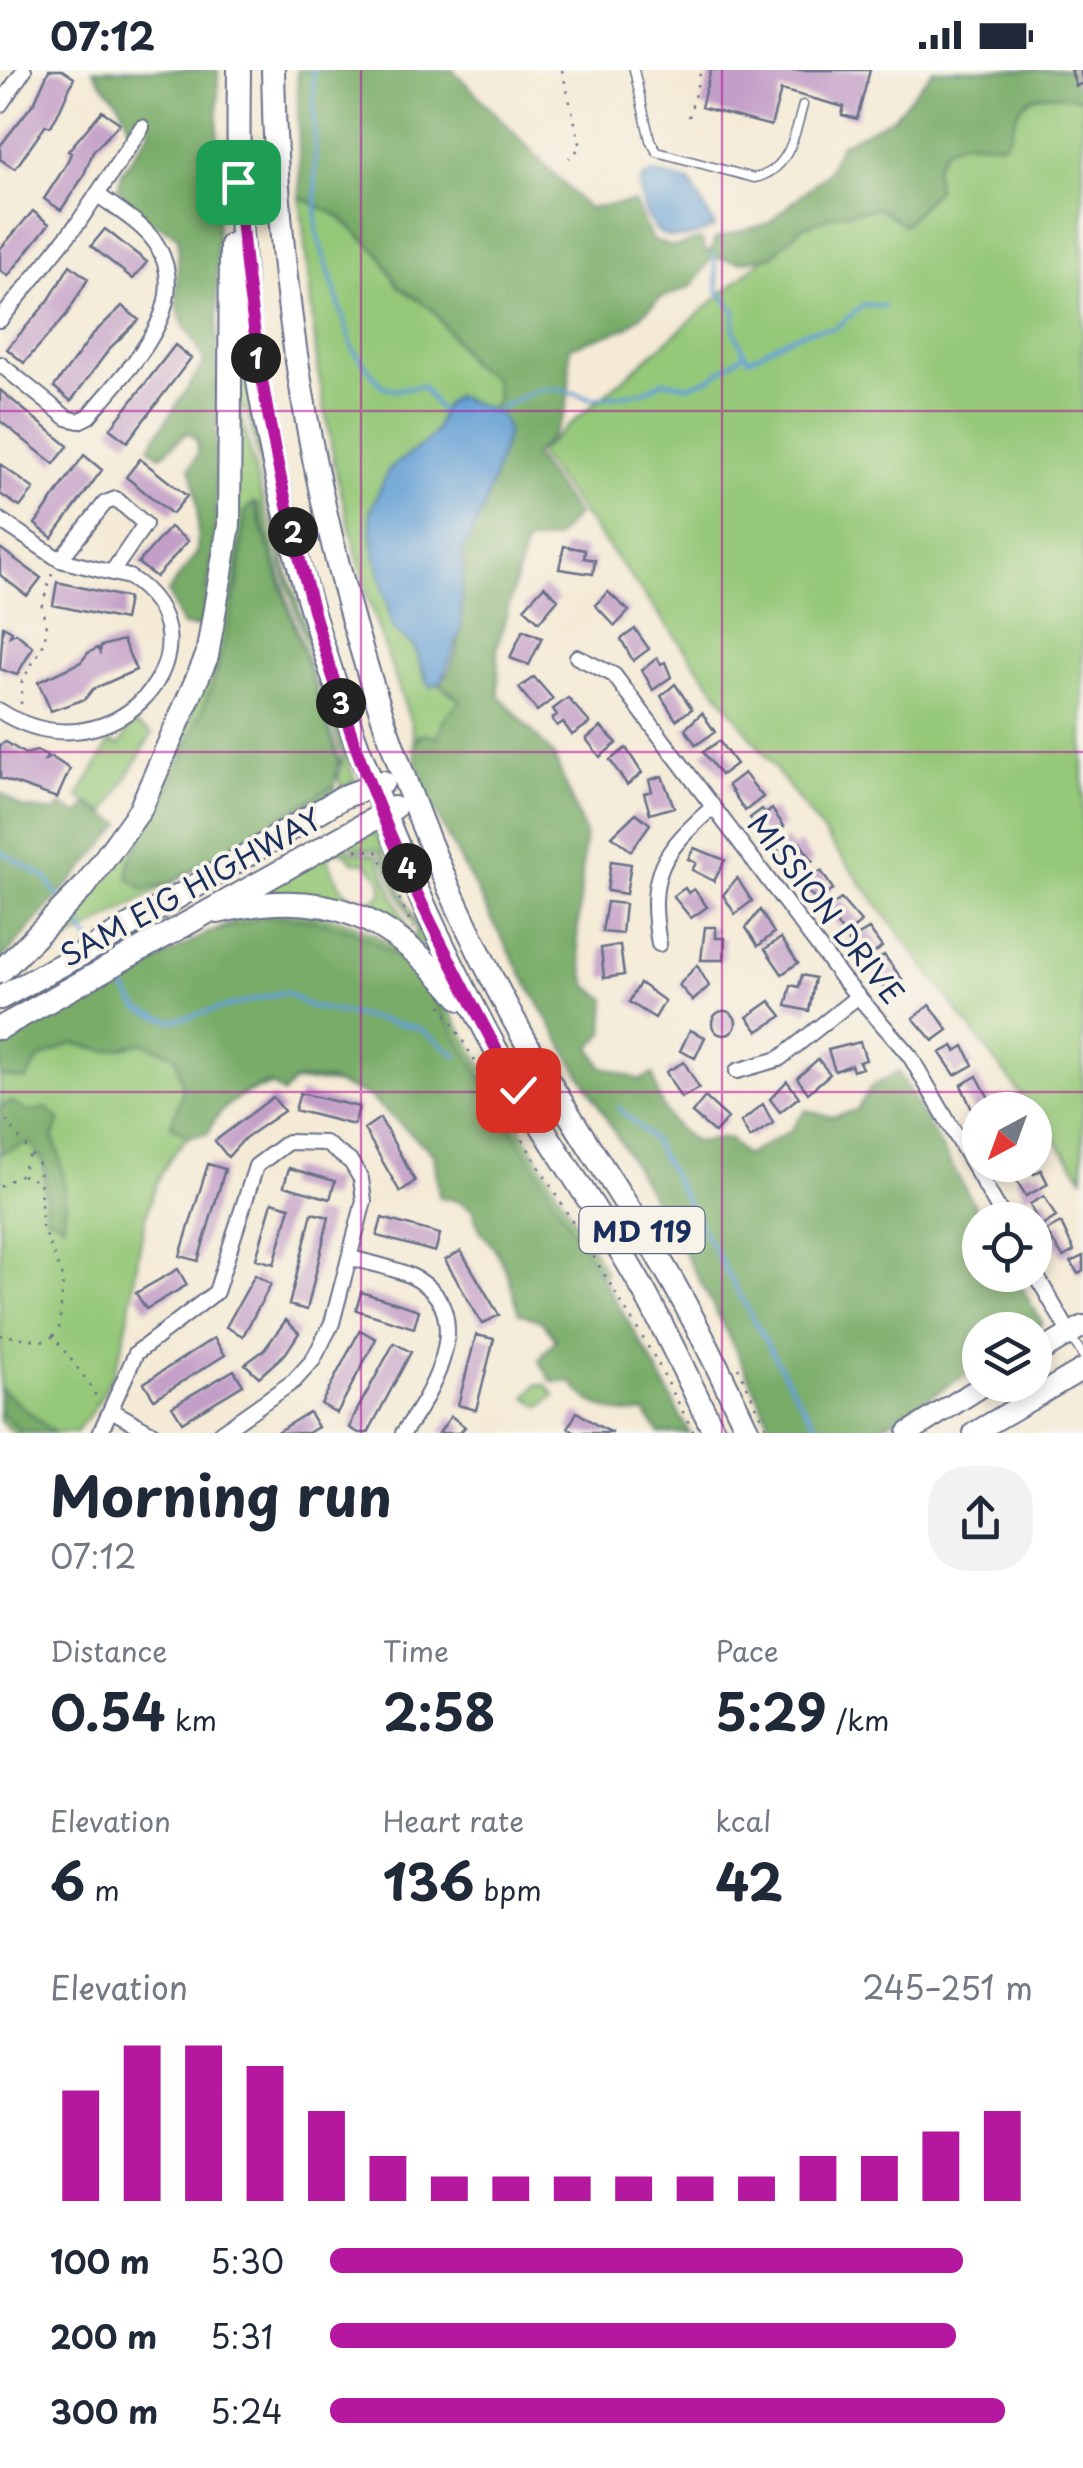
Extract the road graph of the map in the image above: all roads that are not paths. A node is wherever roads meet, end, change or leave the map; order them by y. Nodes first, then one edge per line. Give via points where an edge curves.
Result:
1 (24, 70) edge
2 (239, 70) edge
3 (273, 70) edge
4 (634, 70) edge
5 (0, 104) edge
6 (803, 105) dead end
7 (142, 127) dead end
8 (238, 182) junction
9 (98, 194) junction
10 (0, 320) edge
11 (0, 364) edge
12 (0, 520) edge
13 (58, 560) junction
14 (112, 572) junction
15 (577, 657) dead end
16 (0, 711) edge
17 (404, 773) junction
18 (372, 786) junction
19 (412, 800) junction
20 (713, 806) junction
21 (383, 813) junction
22 (191, 920) junction
23 (659, 944) dead end
24 (0, 972) edge
25 (857, 997) junction
26 (0, 998) edge
27 (0, 1028) edge
28 (485, 1028) junction
29 (737, 1072) dead end
30 (994, 1202) edge
31 (350, 1258) junction
32 (1049, 1292) edge
33 (1076, 1330) edge
34 (1052, 1344) edge
35 (1083, 1356) edge
36 (1083, 1369) edge
37 (733, 1399) junction
38 (962, 1399) edge
39 (106, 1413) junction
40 (100, 1433) edge
41 (152, 1433) edge
42 (220, 1433) edge
43 (403, 1433) edge
44 (715, 1433) edge
45 (749, 1433) edge
46 (756, 1433) edge
47 (908, 1433) edge
48 (974, 1433) edge

1 - 5 street
2 - 8 main road, MD 119
3 - 17 main road, MD 119 via 274,172 305,418 324,512
4 - 6 lane via 658,152 754,178 790,152
7 - 9 street
8 - 18 main road, MD 119 via 246,297 267,428 312,606
8 - 24 main road via 229,266 229,525 207,656 140,810 65,906
9 - 10 street
9 - 11 street via 149,235 164,261 164,304 155,335 79,421
12 - 13 street
13 - 14 street
13 - 14 street via 116,499 146,524
14 - 16 street via 151,596 170,634 164,666 139,704 104,727 74,734 41,731
15 - 20 street, MISSION DRIVE via 614,675
17 - 18 main road, SAM EIG HIGHWAY
17 - 19 main road, MD 119
18 - 21 main road, MD 119
18 - 26 main road, SAM EIG HIGHWAY
19 - 21 main road, SAM EIG HIGHWAY
19 - 37 main road, MD 119 via 522,1035 664,1265
20 - 23 street via 679,836 659,868 652,904
20 - 25 street, MISSION DRIVE
21 - 22 main road, SAM EIG HIGHWAY
21 - 28 main road, MD 119
22 - 27 main road, SAM EIG HIGHWAY
22 - 28 main road via 274,900 348,911 414,948
25 - 29 street via 779,1059
25 - 30 street, MISSION DRIVE via 910,1056
28 - 44 main road, MD 119 via 640,1284
31 - 39 street via 364,1202 352,1162 314,1140 275,1148 252,1175 216,1292 136,1353
31 - 42 street via 332,1323 313,1360 275,1398
31 - 43 street via 412,1276 437,1296 448,1321 444,1358
32 - 33 street
33 - 34 main road
33 - 35 lane
36 - 48 main road
37 - 45 main road, MD 119
37 - 46 main road
38 - 47 main road
39 - 40 street
39 - 41 street

